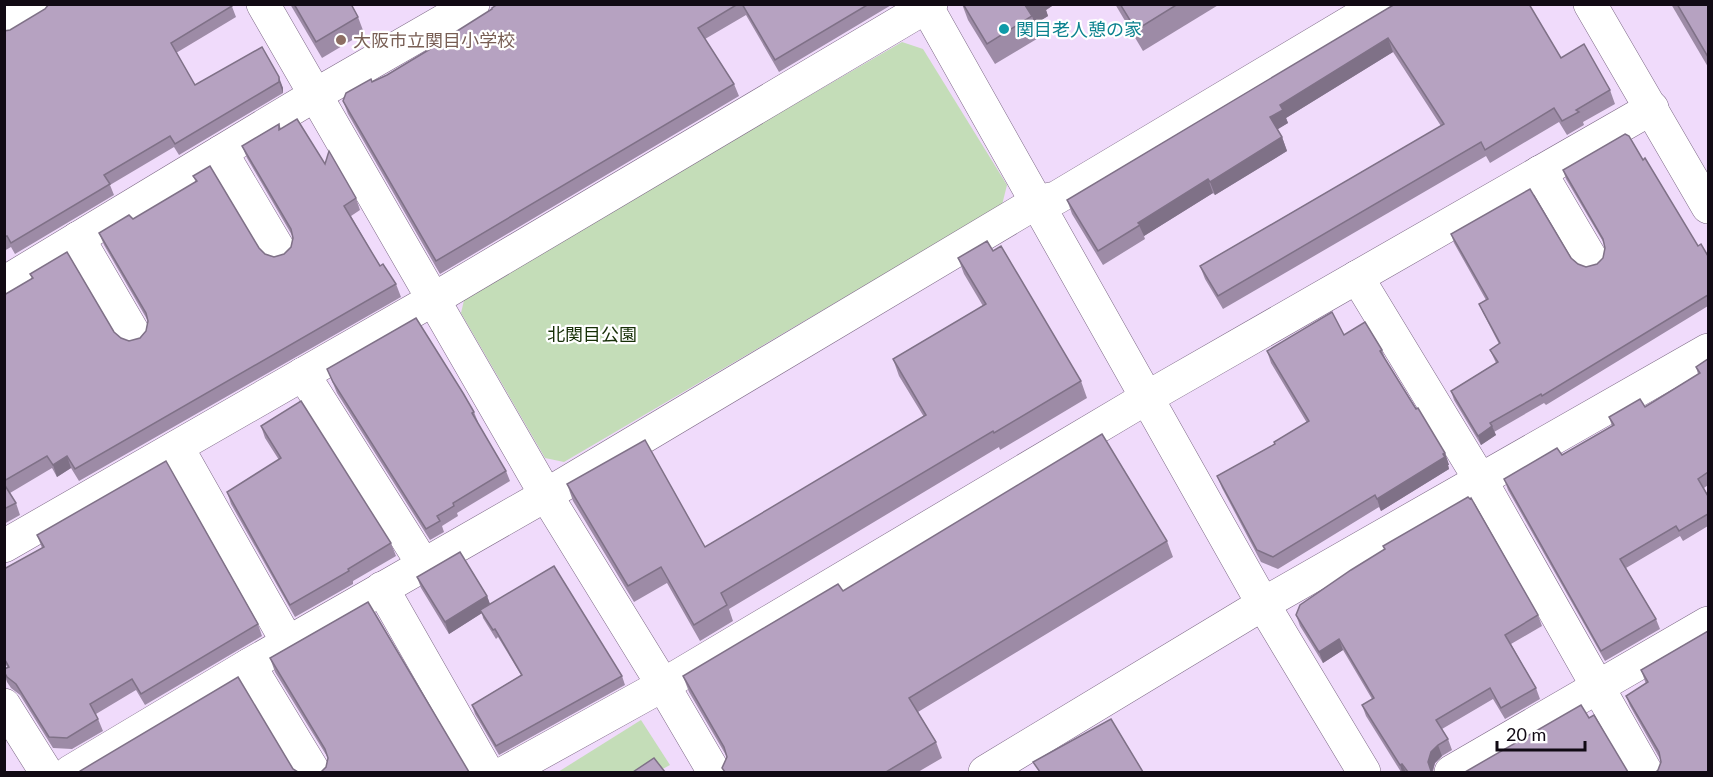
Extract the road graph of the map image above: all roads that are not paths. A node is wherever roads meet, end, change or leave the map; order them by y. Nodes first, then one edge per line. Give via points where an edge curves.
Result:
1 (39, 4) edge
2 (263, 4) edge
3 (473, 4) edge
4 (1381, 4) edge
5 (1590, 4) edge
6 (927, 5) edge
7 (4, 25) edge
8 (315, 95) junction
9 (1652, 108) junction
10 (221, 152) junction
11 (1540, 172) junction
12 (1037, 202) junction
13 (1708, 207) edge
14 (78, 238) junction
15 (279, 250) dead end
16 (1590, 257) dead end
17 (1357, 277) junction
18 (4, 282) edge
19 (434, 299) junction
20 (134, 334) dead end
21 (1708, 350) edge
22 (303, 374) junction
23 (1148, 397) junction
24 (177, 447) junction
25 (1481, 481) junction
26 (546, 495) junction
27 (4, 546) edge
28 (423, 564) junction
29 (382, 588) junction
30 (1263, 604) junction
31 (1708, 623) edge
32 (288, 642) junction
33 (249, 665) junction
34 (663, 685) junction
35 (1597, 688) junction
36 (4, 705) edge
37 (46, 772) edge
38 (70, 772) edge
39 (314, 772) edge
40 (487, 772) edge
41 (506, 772) edge
42 (714, 772) edge
43 (985, 772) edge
44 (1364, 772) edge
45 (1451, 772) edge
46 (1646, 772) edge

1 - 7 street
2 - 8 street
3 - 8 street
4 - 12 street via 1056,198
5 - 9 street
6 - 12 street
6 - 19 street
8 - 10 street
8 - 19 street
9 - 11 street
9 - 13 street
10 - 14 street
10 - 15 street
11 - 16 street
11 - 17 street
12 - 23 street
12 - 26 street
14 - 18 street
14 - 20 street
17 - 23 street
17 - 25 street
19 - 22 street
19 - 26 street
21 - 25 street
22 - 24 street
22 - 28 street
23 - 30 street
23 - 34 street
24 - 27 street
24 - 32 street
25 - 30 street
25 - 35 street
26 - 28 street
26 - 34 street
28 - 29 street
29 - 32 street
29 - 40 street
30 - 43 street
30 - 44 street
31 - 35 street
32 - 33 street
33 - 38 street
33 - 39 street
34 - 41 street
34 - 42 street
35 - 45 street
35 - 46 street
36 - 37 street

